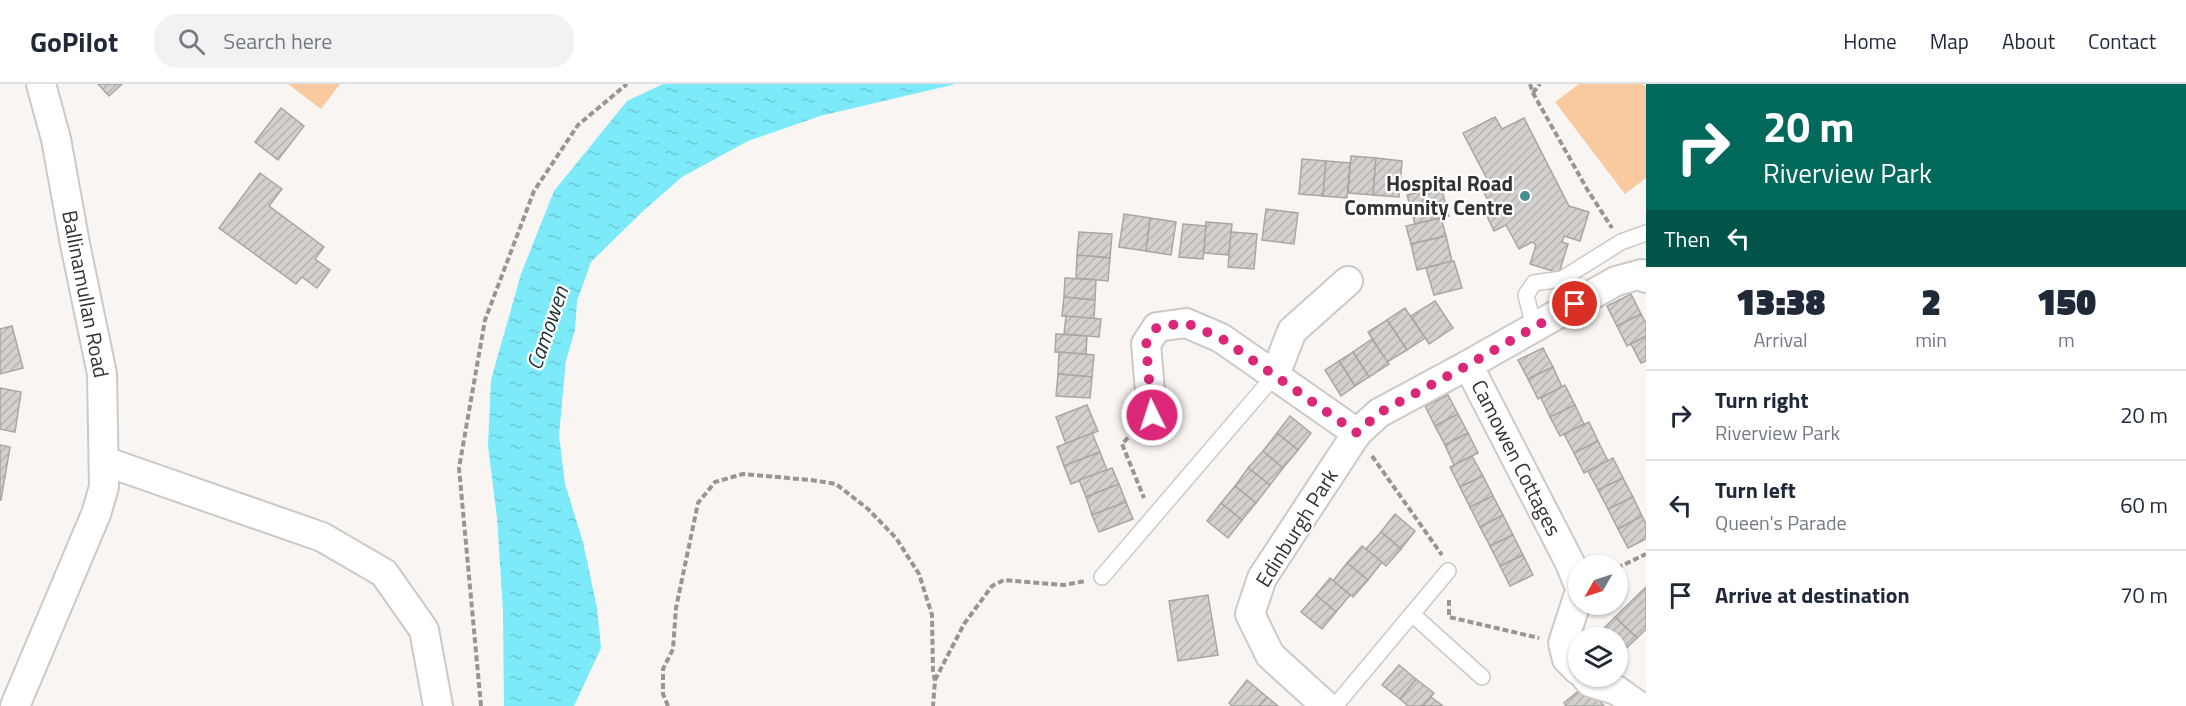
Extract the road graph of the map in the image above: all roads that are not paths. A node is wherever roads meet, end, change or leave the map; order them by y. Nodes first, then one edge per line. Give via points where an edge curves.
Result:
1 (41, 84) edge
2 (1646, 233) edge
3 (1646, 278) edge
4 (1348, 281) dead end
5 (1533, 328) junction
6 (1468, 365) junction
7 (1275, 375) junction
8 (1152, 415) road end
9 (1357, 433) junction
10 (104, 461) junction
11 (1568, 559) edge
12 (1448, 571) dead end
13 (1102, 577) road end
14 (1412, 615) junction
15 (1568, 628) edge
16 (1568, 660) edge
17 (1482, 677) dead end
18 (1606, 687) edge
19 (15, 706) edge
20 (438, 706) edge
21 (1326, 706) edge
22 (1335, 706) edge
23 (1639, 706) edge

1 - 10 street, Ballinamullan Road via 56,139 102,374
2 - 5 lane via 1621,242 1562,279 1534,282 1526,295
3 - 5 street, Edinburgh Park via 1641,274 1616,281
4 - 7 street via 1292,331
5 - 6 street, Edinburgh Park
6 - 9 street, Edinburgh Park via 1379,413
6 - 11 street, Camowen Cottages
7 - 8 street via 1221,338 1186,323 1157,327 1146,344
7 - 9 street
7 - 13 lane
9 - 21 street, Edinburgh Park via 1262,578 1250,614 1270,655
10 - 19 street, Ballinamullan Road via 105,487 96,514
10 - 20 street via 322,537 384,573 424,630
12 - 14 lane
14 - 17 lane
14 - 22 lane
15 - 16 street via 1563,644
18 - 23 street

